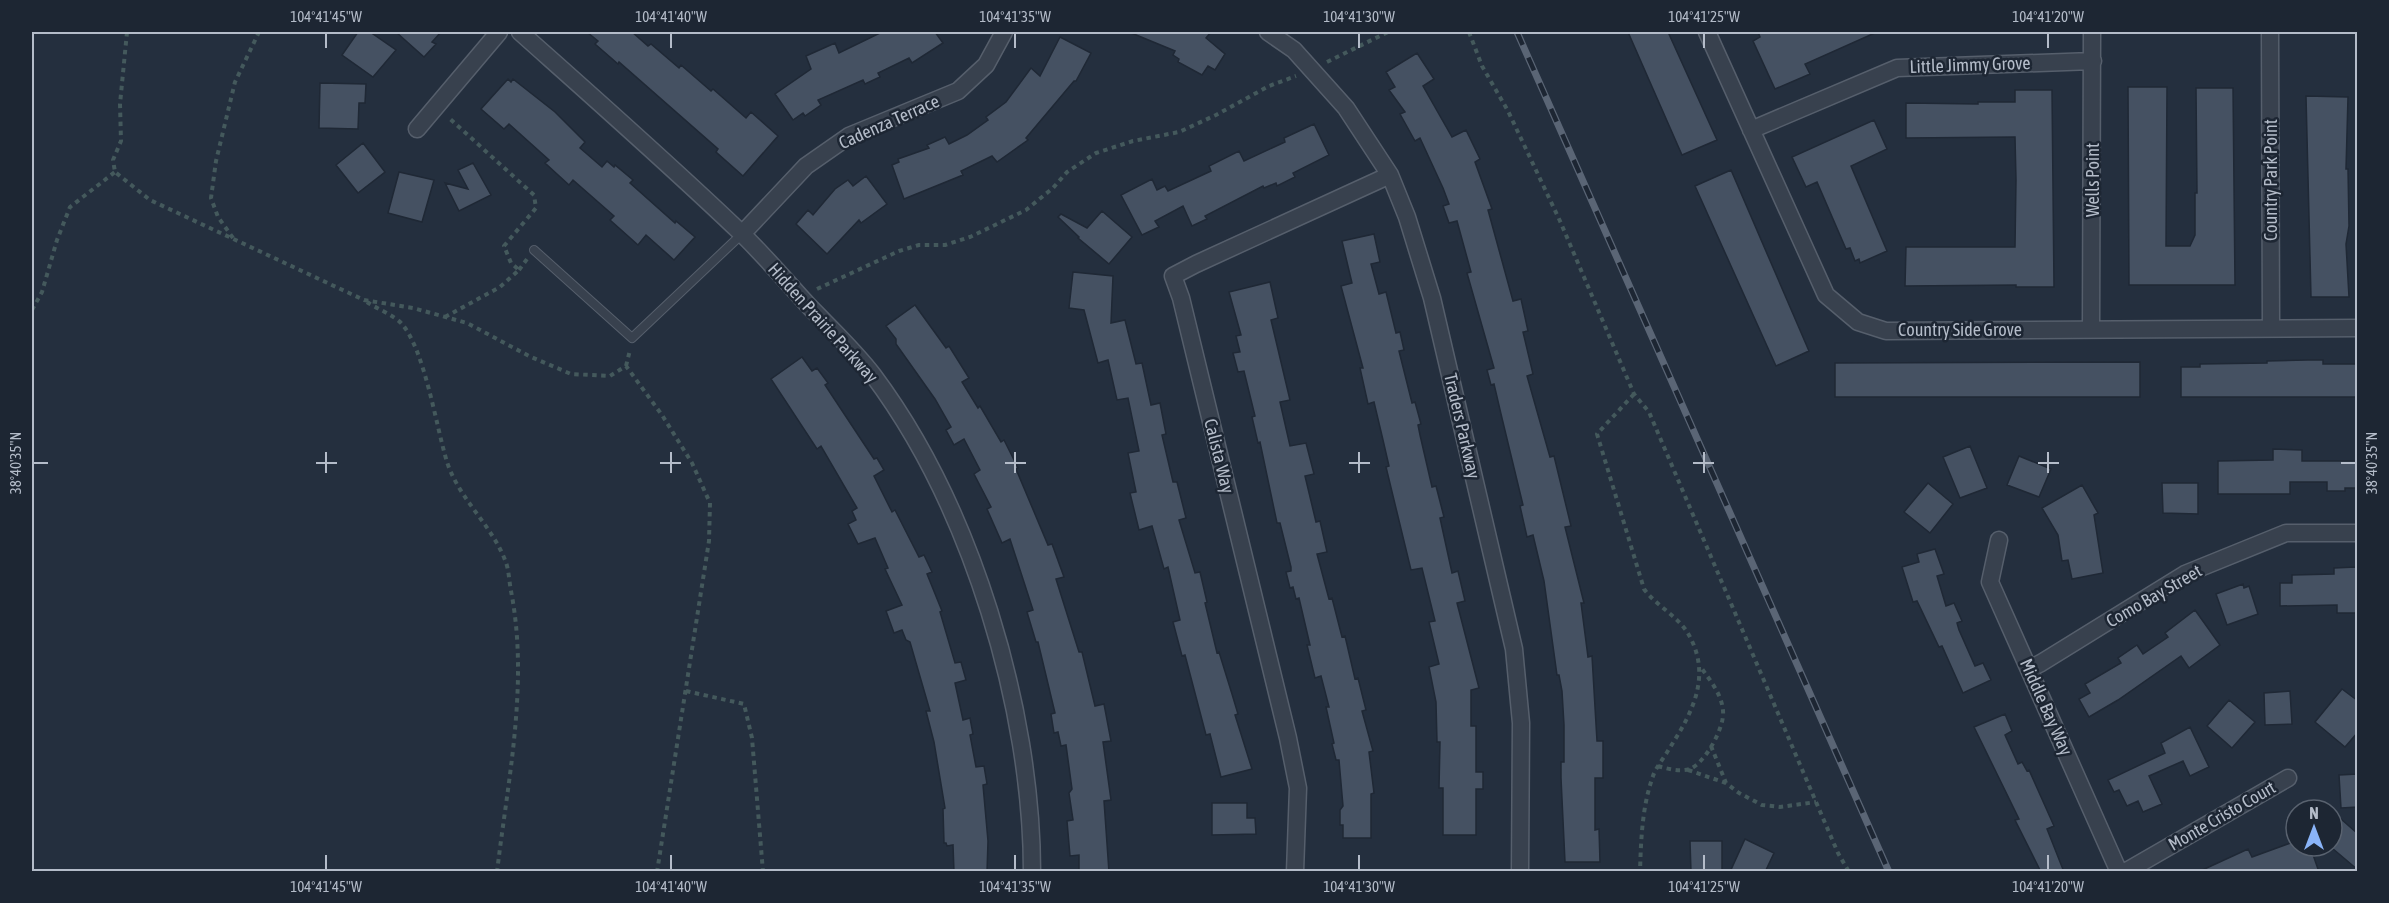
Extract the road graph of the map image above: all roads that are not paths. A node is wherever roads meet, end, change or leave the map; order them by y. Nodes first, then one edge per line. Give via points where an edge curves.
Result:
1 (499, 32) edge
2 (520, 32) edge
3 (1004, 32) edge
4 (1268, 32) edge
5 (1707, 32) edge
6 (2092, 32) edge
7 (2270, 32) edge
8 (2092, 61) junction
9 (417, 129) dead end
10 (1751, 130) junction
11 (1390, 175) junction
12 (742, 234) junction
13 (534, 250) dead end
14 (2271, 328) junction
15 (2358, 328) edge
16 (2091, 329) junction
17 (2358, 533) edge
18 (1999, 540) dead end
19 (2029, 669) junction
20 (2288, 778) dead end
21 (1032, 872) edge
22 (1295, 872) edge
23 (1520, 872) edge
24 (2119, 872) edge
25 (2125, 872) edge

1 - 9 street
2 - 12 street, Hidden Prairie Parkway
3 - 12 street, Cadenza Terrace via 986,65 958,91 849,136 806,166
4 - 11 street, Traders Parkway via 1294,50 1346,108
5 - 10 street, Country Side Grove
6 - 8 street, Wells Point
7 - 14 street, Country Park Point
8 - 10 street, Little Jimmy Grove via 1897,68
8 - 16 street, Wells Point
10 - 16 street, Country Side Grove via 1827,295 1858,321 1886,331
11 - 22 street, Calista Way via 1173,276 1288,738 1298,788
11 - 23 street, Traders Parkway via 1407,216 1431,298 1514,649 1521,723
12 - 13 lane via 632,338
12 - 21 street, Hidden Prairie Parkway via 872,375 927,459 957,523 983,594 1024,754
14 - 15 street, Country Side Grove
14 - 16 street, Country Side Grove
17 - 19 street, Como Bay Street via 2286,533 2185,574
18 - 19 street, Middle Bay Way via 1990,582
19 - 24 street, Middle Bay Way
20 - 25 street, Monte Cristo Court

